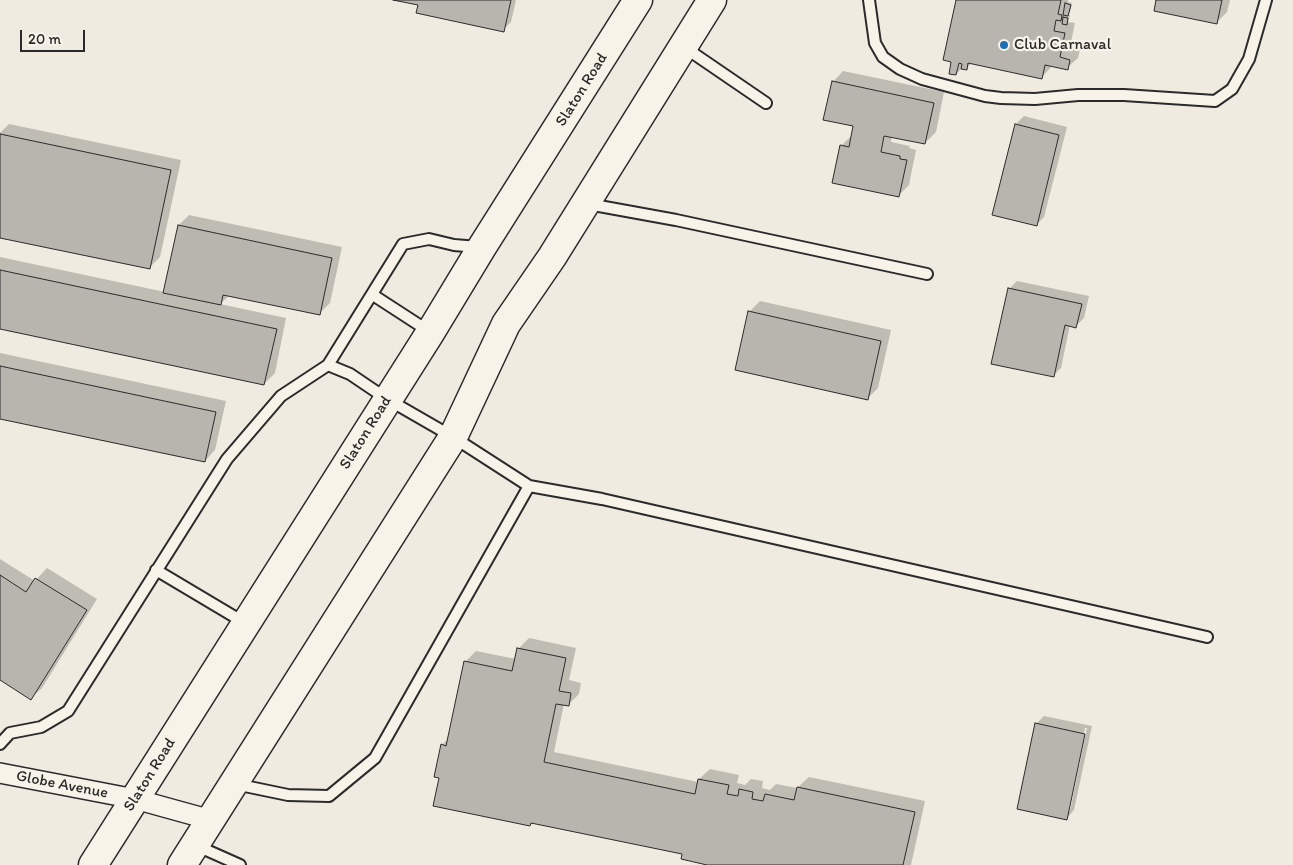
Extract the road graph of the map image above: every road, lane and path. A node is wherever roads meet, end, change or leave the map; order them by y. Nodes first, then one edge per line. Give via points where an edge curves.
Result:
1 (638, 0) edge
2 (712, 0) edge
3 (868, 0) edge
4 (1266, 0) edge
5 (683, 46) junction
6 (766, 103) dead end
7 (585, 204) junction
8 (482, 247) junction
9 (927, 274) dead end
10 (372, 295) junction
11 (430, 333) junction
12 (328, 365) junction
13 (387, 399) junction
14 (453, 437) junction
15 (529, 486) junction
16 (156, 570) junction
17 (246, 623) junction
18 (1207, 637) dead end
19 (0, 744) edge
20 (0, 773) edge
21 (233, 784) junction
22 (135, 800) junction
23 (211, 820) junction
24 (189, 855) edge
25 (93, 865) edge
26 (240, 865) edge

1 - 8 highway, Slaton Road
2 - 5 highway
3 - 4 lane via 874,42 883,57 922,79 1001,98 1115,95 1215,101 1232,89 1249,59
5 - 6 lane
5 - 7 highway
7 - 9 lane via 676,220
7 - 14 highway via 506,324
8 - 10 lane via 429,239 403,244
8 - 11 highway, Slaton Road
10 - 11 lane
10 - 12 lane
11 - 13 highway, Slaton Road
12 - 13 lane via 350,374
12 - 16 lane via 281,396 227,459
13 - 14 lane
13 - 17 highway, Slaton Road
14 - 15 lane
14 - 21 highway
15 - 18 lane via 602,499
15 - 21 lane via 375,758 329,796 288,795
16 - 17 lane
16 - 19 lane via 68,711 41,727 10,733
17 - 22 highway, Slaton Road
20 - 22 street, Globe Avenue
21 - 23 highway
22 - 23 street, Globe Avenue
22 - 25 highway, Slaton Road
23 - 24 highway
24 - 26 lane

